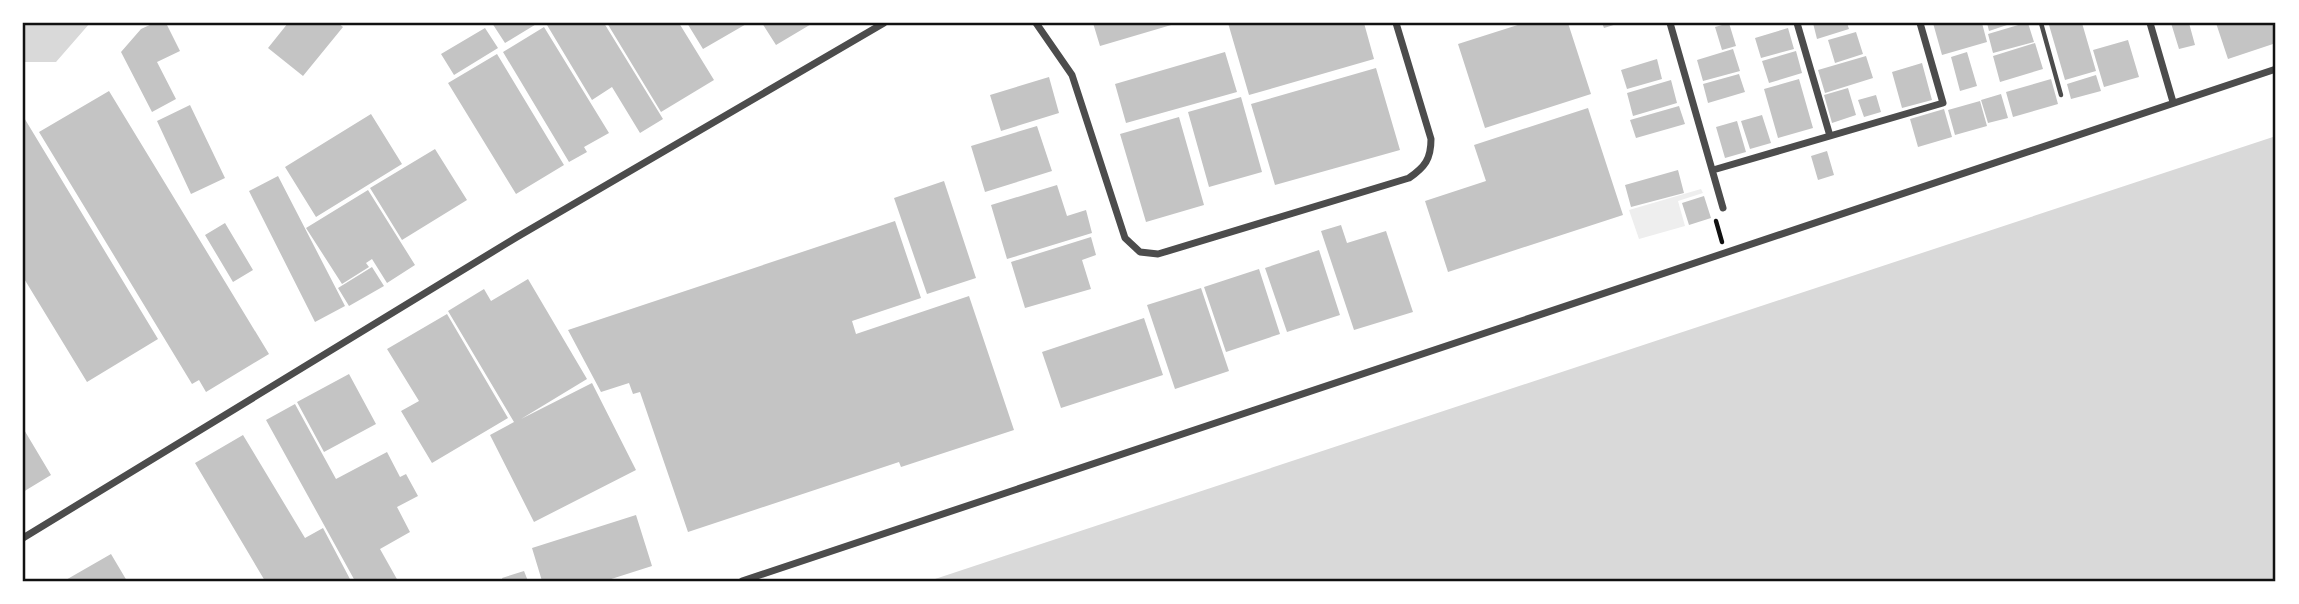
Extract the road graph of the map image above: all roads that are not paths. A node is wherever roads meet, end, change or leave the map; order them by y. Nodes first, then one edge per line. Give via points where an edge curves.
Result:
1 (884, 23) edge
2 (1036, 23) edge
3 (1396, 23) edge
4 (1670, 23) edge
5 (1797, 23) edge
6 (1920, 23) edge
7 (2041, 23) edge
8 (2150, 23) edge
9 (2276, 69) edge
10 (2061, 95) dead end
11 (2173, 102) junction
12 (1830, 136) junction
13 (1713, 170) junction
14 (1723, 208) road end
15 (23, 538) edge
16 (742, 581) edge

1 - 15 street via 517,237
2 - 3 street via 1072,75 1125,238 1140,252 1158,254 1409,178 1423,169 1431,155 1431,139
4 - 13 street
5 - 12 street
6 - 12 street via 1943,103
7 - 10 lane
8 - 11 street
9 - 11 street
11 - 16 street
12 - 13 street
13 - 14 street

